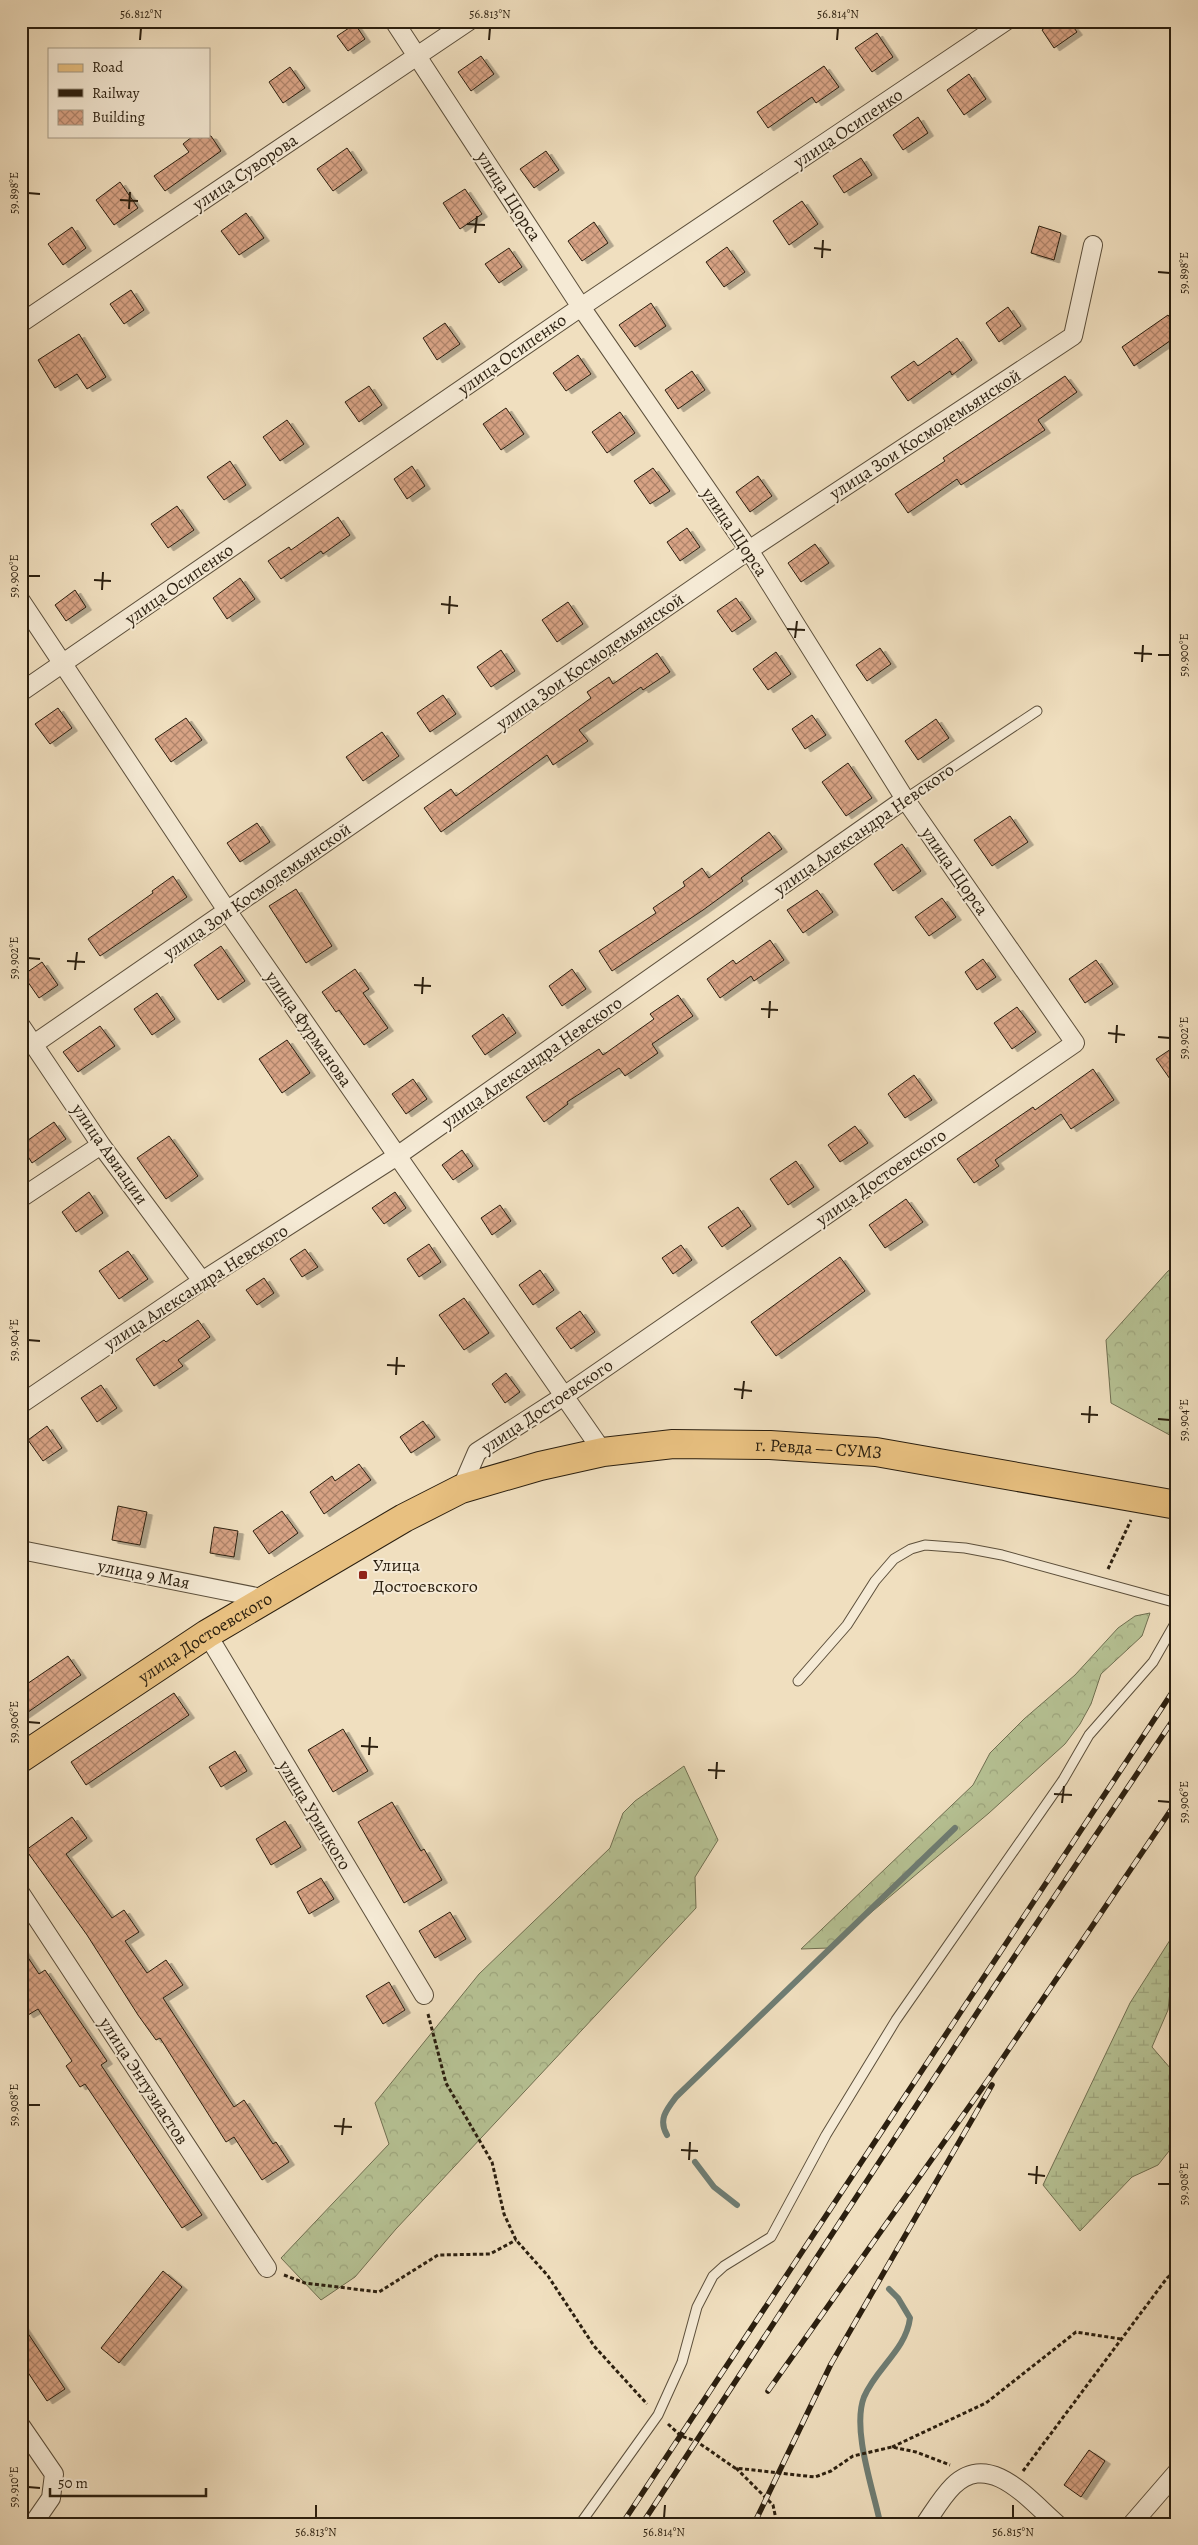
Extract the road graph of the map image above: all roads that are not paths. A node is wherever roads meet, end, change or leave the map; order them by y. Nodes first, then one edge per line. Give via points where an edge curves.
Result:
1 (394, 21) edge
2 (468, 21) edge
3 (1006, 21) edge
4 (417, 55) junction
5 (1093, 245) dead end
6 (581, 307) junction
7 (21, 323) edge
8 (749, 550) junction
9 (21, 601) edge
10 (64, 663) junction
11 (21, 692) edge
12 (1037, 711) dead end
13 (906, 799) junction
14 (228, 912) junction
15 (21, 1026) edge
16 (1074, 1043) joint
17 (34, 1044) junction
18 (102, 1144) junction
19 (397, 1156) junction
20 (21, 1198) edge
21 (202, 1280) junction
22 (564, 1396) junction
23 (21, 1404) edge
24 (603, 1452) junction
25 (461, 1489) junction
26 (1177, 1505) edge
27 (21, 1550) edge
28 (267, 1599) junction
29 (1177, 1603) edge
30 (1177, 1620) edge
31 (207, 1634) junction
32 (798, 1681) dead end
33 (21, 1758) edge
34 (21, 1894) edge
35 (424, 1995) road end
36 (267, 2268) road end
37 (21, 2426) edge
38 (1177, 2472) edge
39 (34, 2524) edge
40 (580, 2524) edge
41 (925, 2524) edge
42 (1057, 2524) edge
43 (1132, 2524) edge

1 - 4 street, улица Щорса
2 - 4 street, улица Суворова
3 - 6 street, улица Осипенко
4 - 6 street, улица Щорса
4 - 7 street, улица Суворова
5 - 8 street, улица Зои Космодемьянской via 1073,336
6 - 8 street, улица Щорса
6 - 10 street, улица Осипенко
8 - 13 street, улица Щорса
8 - 14 street, улица Зои Космодемьянской
9 - 10 street, улица Фурманова
10 - 11 street, улица Осипенко
10 - 14 street, улица Фурманова
12 - 13 lane, улица Александра Невского
13 - 16 street, улица Щорса
13 - 19 street, улица Александра Невского
14 - 17 street, улица Зои Космодемьянской
14 - 19 street, улица Фурманова
15 - 17 street, улица Авиации
16 - 22 street, улица Достоевского
17 - 18 street, улица Авиации
18 - 20 street
18 - 21 street, улица Авиации
19 - 21 street, улица Александра Невского
19 - 22 street, улица Фурманова
21 - 23 street, улица Александра Невского
22 - 24 street, улица Фурманова
22 - 25 street, улица Достоевского via 476,1452
24 - 25 main road, г. Ревда — СУМЗ
24 - 26 main road, г. Ревда — СУМЗ via 672,1444 770,1444 876,1452
25 - 28 main road, улица Достоевского via 404,1518
27 - 28 street, улица 9 Мая
28 - 31 main road, улица Достоевского
29 - 32 lane via 1002,1555 926,1545 894,1559 874,1581 847,1625
30 - 40 lane via 1152,1662 1089,1735 1063,1780 896,2020 826,2135 772,2237 713,2276 697,2308 682,2362 658,2415
31 - 33 main road, улица Достоевского
31 - 35 street, улица Урицкого
34 - 36 street, улица Энтузиастов
37 - 39 street via 54,2474 51,2498
38 - 43 street
41 - 42 street via 954,2485 974,2474 992,2473 1012,2485

